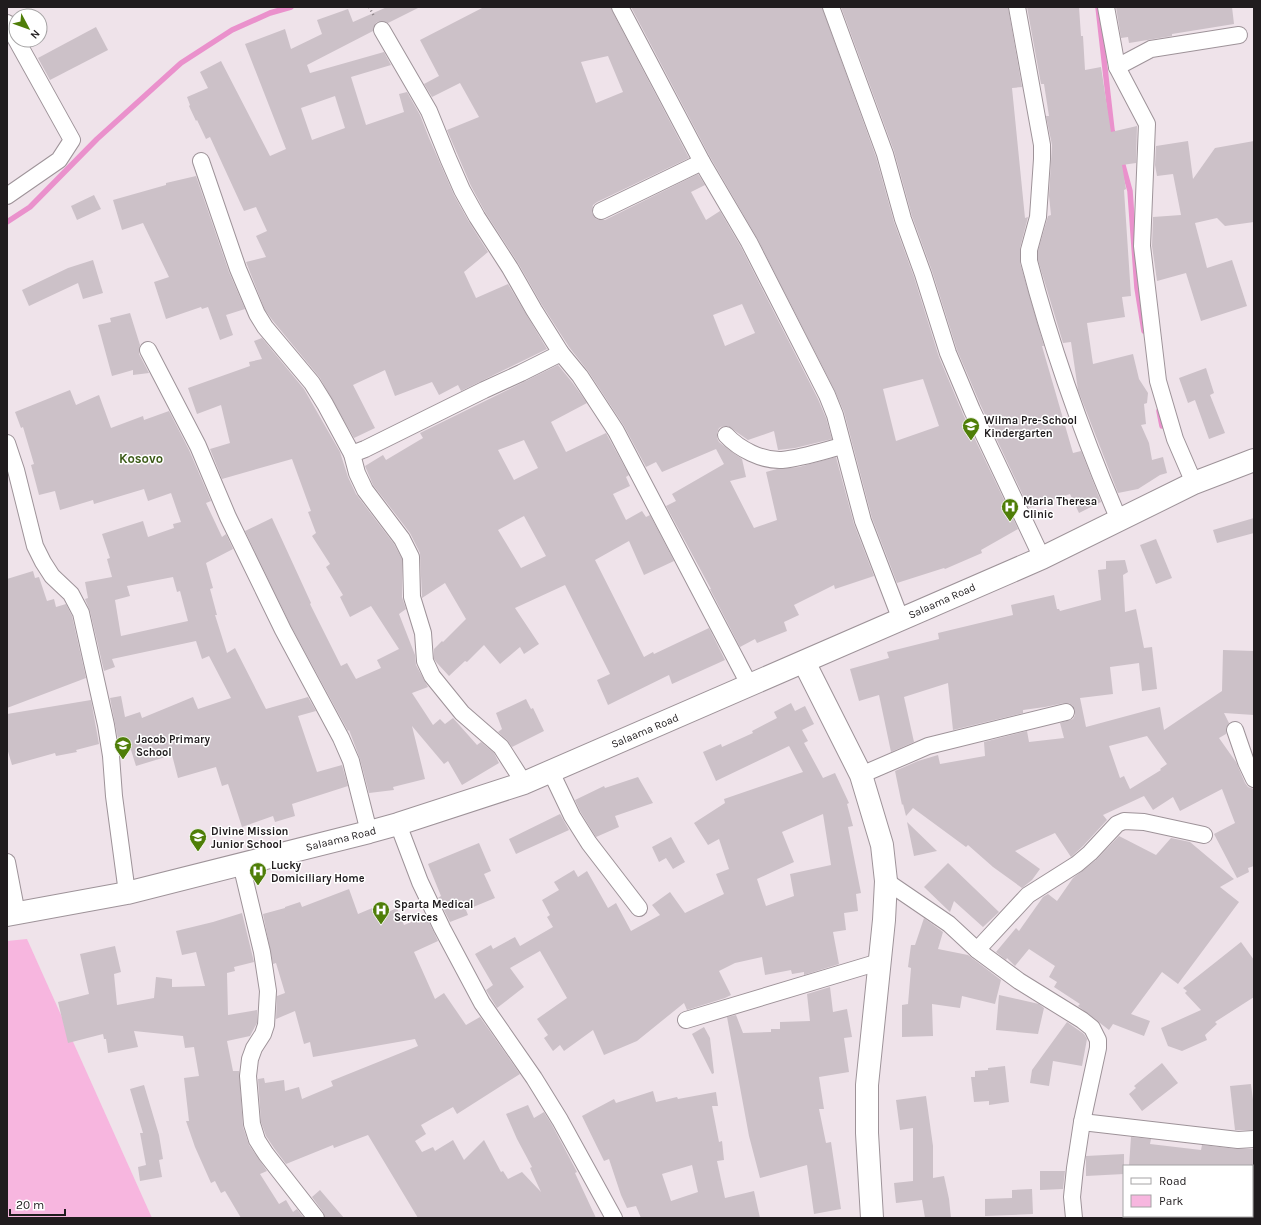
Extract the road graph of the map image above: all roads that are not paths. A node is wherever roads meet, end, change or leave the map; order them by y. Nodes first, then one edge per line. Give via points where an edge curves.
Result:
1 (620, 7) edge
2 (831, 7) edge
3 (1017, 7) edge
4 (1106, 7) edge
5 (7, 22) edge
6 (382, 30) dead end
7 (1240, 35) dead end
8 (1117, 67) junction
9 (201, 161) dead end
10 (702, 162) junction
11 (7, 196) edge
12 (601, 211) dead end
13 (148, 350) dead end
14 (562, 353) junction
15 (726, 435) dead end
16 (7, 443) edge
17 (842, 446) junction
18 (352, 454) junction
19 (1254, 460) edge
20 (1194, 483) junction
21 (1119, 520) junction
22 (1042, 558) junction
23 (900, 620) junction
24 (804, 662) junction
25 (750, 686) junction
26 (1066, 712) dead end
27 (1235, 730) dead end
28 (551, 772) junction
29 (861, 775) junction
30 (1254, 779) edge
31 (524, 783) junction
32 (398, 824) junction
33 (369, 832) junction
34 (1204, 835) dead end
35 (7, 862) edge
36 (241, 864) junction
37 (886, 881) junction
38 (127, 893) junction
39 (639, 908) dead end
40 (12, 915) edge
41 (977, 950) junction
42 (879, 962) junction
43 (686, 1020) dead end
44 (1082, 1122) junction
45 (1254, 1139) edge
46 (316, 1218) edge
47 (614, 1218) edge
48 (872, 1218) edge
49 (1074, 1218) edge

1 - 10 street
2 - 22 street via 885,154 903,219 948,353
3 - 21 street via 1042,145 1038,217 1029,250 1029,261 1075,411
4 - 8 street
5 - 11 street via 72,140 59,160
6 - 14 street via 428,111 462,190 477,217
7 - 8 street via 1151,49
8 - 20 street via 1147,124 1142,246 1158,381 1175,439
9 - 18 street via 238,269 257,314 312,383
10 - 12 street
10 - 17 street via 749,242 828,395
13 - 33 street via 198,446 228,517 283,630 341,738 350,761
14 - 18 street
14 - 25 street via 616,431
15 - 17 street via 750,453 781,460
16 - 38 street via 35,546 52,576 70,594 82,613 111,756
17 - 23 street via 862,521
18 - 31 street via 365,490 402,539 411,556 412,597 423,633 424,661 432,676 462,713 501,747
19 - 20 main road, Salaama Road
20 - 21 main road, Salaama Road
21 - 22 main road, Salaama Road
22 - 23 main road, Salaama Road
23 - 24 main road, Salaama Road
24 - 25 main road, Salaama Road
24 - 29 main road
25 - 28 main road, Salaama Road
26 - 29 street via 928,746
27 - 30 street
28 - 31 main road, Salaama Road
28 - 39 street via 572,816 589,843
29 - 37 main road via 882,845
31 - 32 main road, Salaama Road
32 - 33 main road, Salaama Road
32 - 47 street via 420,882 456,956 482,1003 553,1108
33 - 36 main road, Salaama Road
34 - 41 street via 1124,820 1117,824 1090,853 1028,895
35 - 40 street
36 - 38 main road, Salaama Road
36 - 46 street via 262,952 268,990 266,1025 250,1059 248,1076 252,1124 257,1140 266,1154
37 - 41 street via 949,924
37 - 42 main road
38 - 40 main road, Salaama Road
41 - 44 street via 1019,981 1092,1028 1098,1040 1098,1048
42 - 43 street
42 - 48 main road via 867,1084
44 - 45 street via 1238,1140
44 - 49 street via 1072,1197

